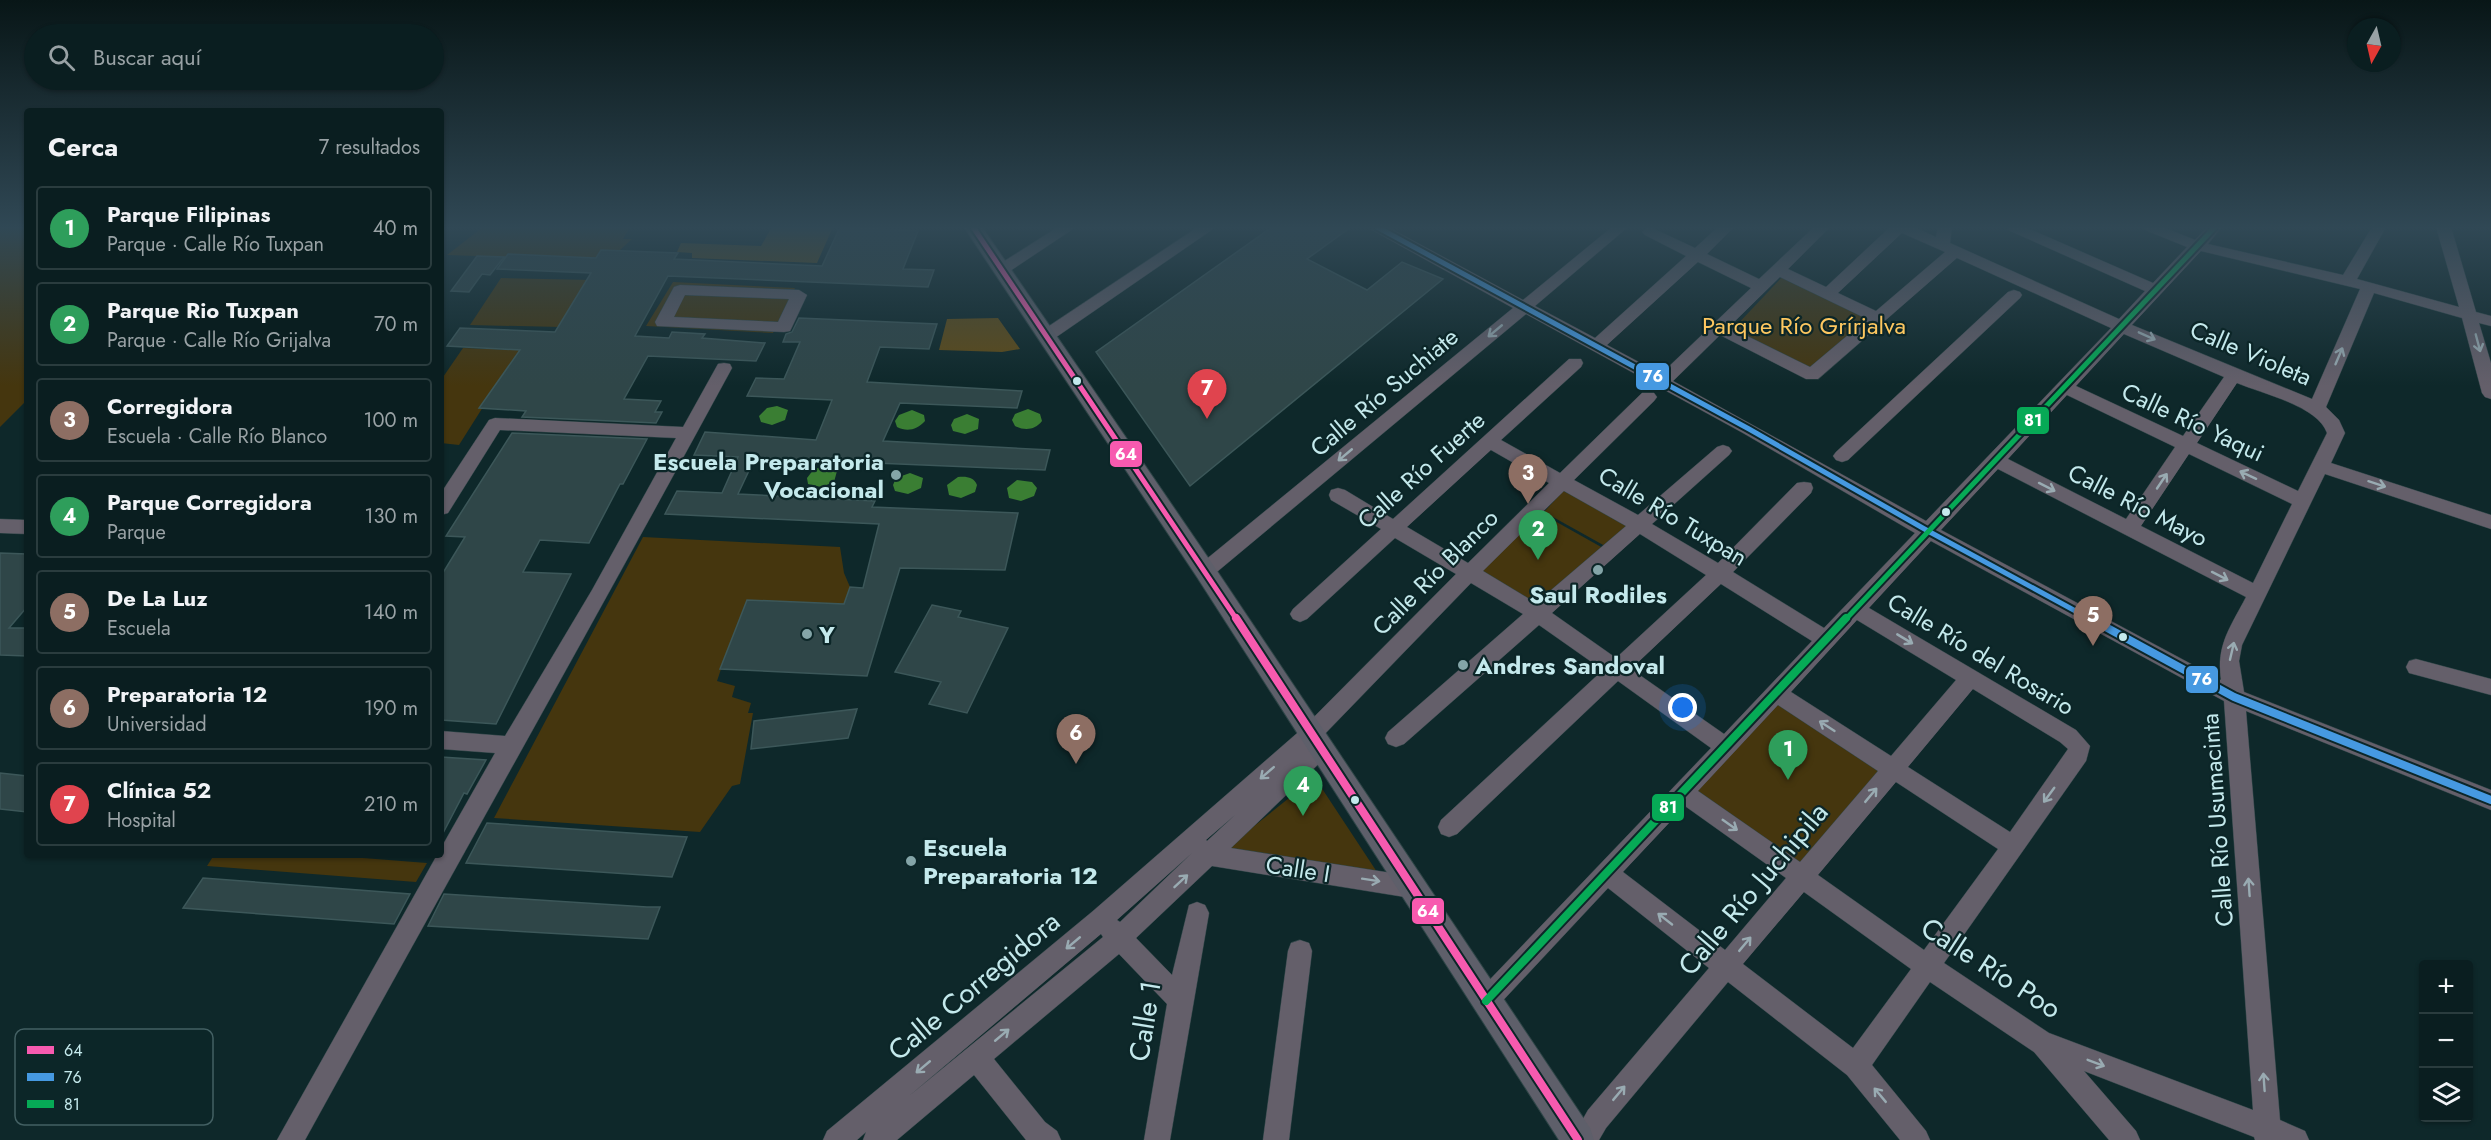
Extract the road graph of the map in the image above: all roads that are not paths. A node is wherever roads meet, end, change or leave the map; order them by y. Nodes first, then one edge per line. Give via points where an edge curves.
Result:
1 (1008, 280) edge
2 (1129, 280) edge
3 (1475, 280) edge
4 (1556, 280) edge
5 (1668, 280) edge
6 (1748, 280) edge
7 (1768, 280) edge
8 (1799, 280) edge
9 (1843, 280) edge
10 (1916, 280) edge
11 (2021, 280) edge
12 (2134, 280) edge
13 (2165, 280) edge
14 (2345, 280) edge
15 (2460, 280) edge
16 (2348, 281) joint
17 (1762, 287) junction
18 (2369, 287) junction
19 (2156, 290) junction
20 (1828, 294) junction
21 (2014, 295) dead end
22 (1524, 307) junction
23 (794, 309) joint
24 (2471, 315) junction
25 (1878, 318) junction
26 (2491, 321) edge
27 (2122, 325) junction
28 (1719, 328) junction
29 (1046, 336) junction
30 (1596, 346) junction
31 (1575, 363) dead end
32 (723, 368) dead end
33 (2234, 375) junction
34 (1662, 382) junction
35 (2064, 387) junction
36 (2491, 393) edge
37 (1648, 397) dead end
38 (2316, 409) junction
39 (688, 432) junction
40 (1490, 442) junction
41 (2186, 445) junction
42 (1723, 451) dead end
43 (1842, 456) dead end
44 (1995, 460) junction
45 (2321, 466) junction
46 (1562, 482) junction
47 (1804, 488) dead end
48 (1338, 495) dead end
49 (2301, 500) junction
50 (444, 503) edge
51 (2491, 522) edge
52 (1638, 524) junction
53 (0, 526) edge
54 (24, 527) edge
55 (1394, 528) junction
56 (2129, 529) junction
57 (1928, 531) junction
58 (1205, 571) junction
59 (1469, 573) junction
60 (1719, 574) junction
61 (2257, 594) junction
62 (1855, 609) junction
63 (1300, 614) dead end
64 (1537, 614) junction
65 (1826, 639) junction
66 (2415, 667) dead end
67 (1617, 670) junction
68 (1970, 678) junction
69 (2491, 687) edge
70 (1776, 693) junction
71 (2235, 697) junction
72 (1396, 738) dead end
73 (444, 740) edge
74 (1316, 742) junction
75 (511, 745) junction
76 (1725, 746) junction
77 (1893, 769) junction
78 (1683, 792) junction
79 (2491, 800) edge
80 (1244, 807) junction
81 (1449, 827) dead end
82 (1190, 841) junction
83 (2013, 846) junction
84 (1210, 855) junction
85 (1605, 873) junction
86 (1802, 876) junction
87 (1411, 886) junction
88 (1130, 894) junction
89 (1150, 910) junction
90 (1197, 913) dead end
91 (1101, 920) junction
92 (1119, 938) junction
93 (1300, 951) dead end
94 (1726, 966) junction
95 (1928, 966) junction
96 (1180, 1000) junction
97 (1486, 1001) junction
98 (2041, 1042) junction
99 (976, 1057) junction
100 (1856, 1066) junction
101 (883, 1130) edge
102 (2267, 1135) edge
103 (290, 1140) edge
104 (836, 1140) edge
105 (1048, 1140) edge
106 (1158, 1140) edge
107 (1276, 1140) edge
108 (1578, 1140) edge
109 (1584, 1140) edge
110 (1917, 1140) edge
111 (2127, 1140) edge
112 (2296, 1140) edge

1 - 29 main road
2 - 29 street
3 - 22 street
4 - 22 street, Calle Río Suchiate
5 - 30 street
6 - 17 street
7 - 17 street
8 - 20 street
9 - 20 street
10 - 25 street
11 - 27 street, Calle Violeta
12 - 19 street
13 - 19 street
14 - 16 street
15 - 24 street
16 - 18 street
17 - 28 street
18 - 24 street
38 -> 18 street
19 - 27 street
20 - 25 street
21 - 43 street
22 - 30 street
22 -> 58 street, Calle Río Suchiate
23 - 23 street via 784,327 663,321 680,290 799,295
24 - 26 street
24 -> 36 street
25 - 28 street via 1812,375
27 -> 33 street, Calle Violeta
27 - 35 street
28 - 34 street
29 - 58 main road
30 - 34 street
31 - 40 street, Calle Río Fuerte
32 - 39 street
33 - 38 street, Calle Violeta
33 - 41 street
34 - 57 street
35 - 41 street, Calle Río Yaqui
35 - 44 street
37 - 46 street, Calle Río Blanco
38 - 45 street, Calle Río Usumacinta via 2331,420 2336,433
39 - 50 street via 495,424
39 - 75 street
40 - 46 street, Calle Río Tuxpan
40 - 55 street, Calle Río Fuerte
49 -> 41 street, Calle Río Yaqui
56 -> 41 street
42 - 52 street
44 -> 56 street, Calle Río Mayo
44 - 57 street
45 - 49 street, Calle Río Usumacinta
45 -> 51 street
46 - 52 street, Calle Río Tuxpan
46 - 59 street, Calle Río Blanco
47 - 60 street
48 - 55 street
49 - 61 street, Calle Río Usumacinta
52 - 60 street, Calle Río Tuxpan
52 - 64 street
53 - 54 street
55 - 59 street
55 - 63 street, Calle Río Fuerte
56 -> 61 street, Calle Río Mayo
57 - 62 street
57 - 71 street
58 - 74 main road
59 - 64 street
59 - 74 street, Calle Río Blanco
60 - 65 street, Calle Río Tuxpan
60 - 67 street
71 -> 61 street, Calle Río Usumacinta via 2229,661 2232,645
62 - 65 street
62 -> 68 street, Calle Río del Rosario
64 - 67 street
64 - 72 street
65 - 70 street
66 - 69 street
67 - 76 street
67 - 81 street
68 - 77 street, Calle Río Juchipila
68 -> 83 street, Calle Río del Rosario via 2079,746 2078,756
70 - 76 street
77 -> 70 street
71 - 79 street
102 -> 71 street, Calle Río Usumacinta
73 - 75 street
74 - 80 street, Calle Corregidora
74 - 87 main road
75 - 103 street
76 - 78 street
77 - 83 street
86 -> 77 street, Calle Río Juchipila
78 - 85 street
78 -> 86 street, Calle Río Poo
80 - 82 street, Calle Corregidora
80 - 84 street, Calle Corregidora
82 - 84 street, Calle I
82 - 88 street, Calle Corregidora
83 - 95 street
84 -> 87 street, Calle I
89 -> 84 street, Calle Corregidora
94 -> 85 street
85 - 97 street
94 -> 86 street, Calle Río Juchipila
86 - 95 street, Calle Río Poo
87 - 97 main road
88 - 89 street
88 - 91 street, Calle Corregidora
89 - 92 street, Calle Corregidora
90 - 96 street, Calle 1
91 - 92 street
91 -> 101 street, Calle Corregidora
92 - 96 street
99 -> 92 street, Calle Corregidora
93 - 107 street
94 - 100 street
109 -> 94 street, Calle Río Juchipila via 1597,1119
95 - 98 street, Calle Río Poo
95 - 100 street
96 - 106 street, Calle 1
97 - 108 main road
98 -> 102 street, Calle Río Poo
98 - 111 street
99 - 101 street, Calle Corregidora
99 - 105 street via 1036,1131
110 -> 100 street
101 - 104 street, Calle Corregidora
102 - 112 street, Calle Río Poo

